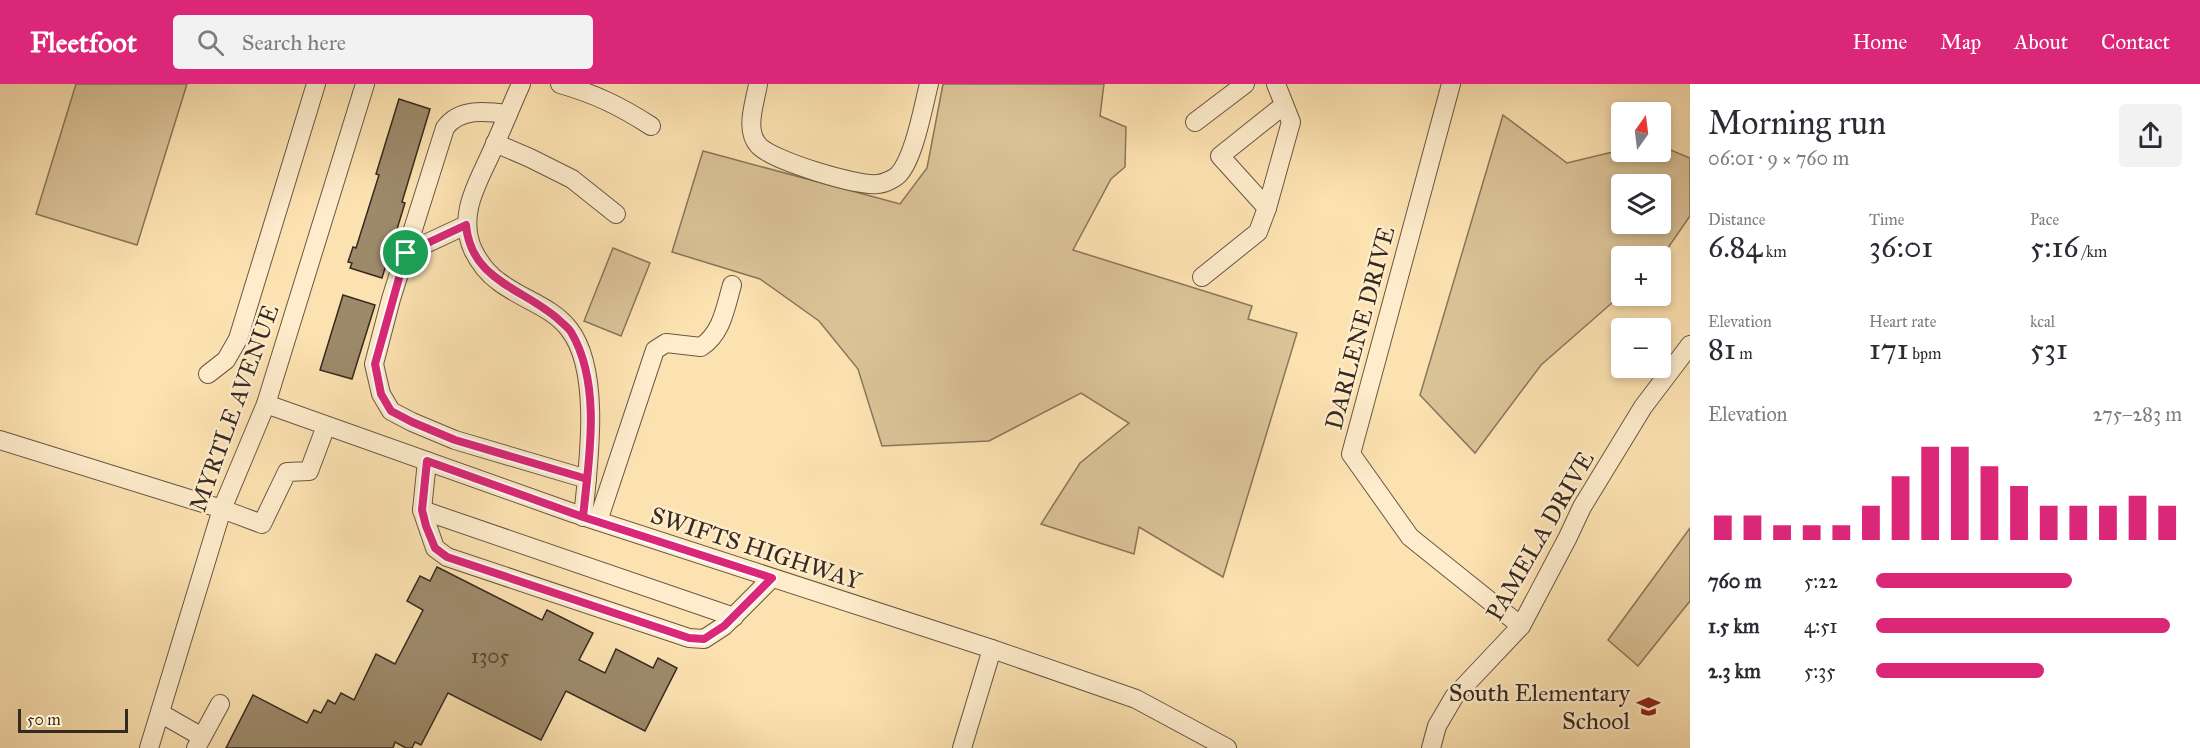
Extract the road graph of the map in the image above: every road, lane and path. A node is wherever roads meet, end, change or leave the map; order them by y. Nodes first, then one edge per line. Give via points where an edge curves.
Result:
1 (316, 84) edge
2 (365, 84) edge
3 (521, 84) edge
4 (560, 84) edge
5 (758, 84) edge
6 (929, 84) edge
7 (1245, 84) edge
8 (1276, 84) edge
9 (1451, 84) edge
10 (1284, 105) junction
11 (508, 114) junction
12 (1195, 122) dead end
13 (651, 126) dead end
14 (495, 143) junction
15 (1267, 208) junction
16 (616, 213) dead end
17 (466, 225) junction
18 (406, 253) junction
19 (1202, 277) dead end
20 (732, 285) dead end
21 (1690, 345) edge
22 (208, 374) dead end
23 (266, 404) junction
24 (326, 426) junction
25 (0, 440) edge
26 (427, 461) junction
27 (587, 479) junction
28 (222, 509) junction
29 (422, 510) junction
30 (590, 519) junction
31 (772, 578) junction
32 (734, 617) junction
33 (1521, 626) junction
34 (992, 649) junction
35 (220, 704) dead end
36 (160, 713) junction
37 (199, 743) edge
38 (149, 748) edge
39 (962, 748) edge
40 (1227, 748) edge
41 (1431, 748) edge

1 - 22 street via 238,339 226,360
2 - 23 street, MYRTLE AVENUE
3 - 11 street
4 - 13 street via 604,98
5 - 6 street via 750,128 759,146 788,162 850,181 877,184 896,177 908,163
7 - 12 street
8 - 10 street
9 - 33 street, DARLENE DRIVE via 1352,454 1410,537
10 - 15 street via 1291,122
10 - 15 street via 1220,156
11 - 14 street
11 - 18 street via 489,111 451,119
14 - 16 street via 572,179
14 - 17 street via 471,197
15 - 19 street via 1258,232
17 - 18 street
17 - 27 street via 479,263 498,281 546,309 570,330 583,357 589,390
18 - 27 street via 375,364 381,394 391,411 455,440
20 - 30 street via 720,327 712,340 701,347 666,343 655,350
21 - 33 street, PAMELA DRIVE via 1636,417 1582,507
23 - 24 street, SWIFTS HIGHWAY
23 - 28 street, MYRTLE AVENUE
24 - 26 street, SWIFTS HIGHWAY
24 - 28 street via 309,471 287,472 262,524
25 - 28 street
26 - 29 street
26 - 30 street, SWIFTS HIGHWAY
27 - 30 street
28 - 36 street, MYRTLE AVENUE
29 - 32 street
29 - 32 street via 435,548 447,557 689,638 704,639
30 - 31 street, SWIFTS HIGHWAY
31 - 32 street
31 - 34 street, SWIFTS HIGHWAY
33 - 41 street, PAMELA DRIVE via 1454,697 1437,726
34 - 39 street
34 - 40 street, SWIFTS HIGHWAY via 1136,699
35 - 37 street
36 - 37 street
36 - 38 street, MYRTLE AVENUE

